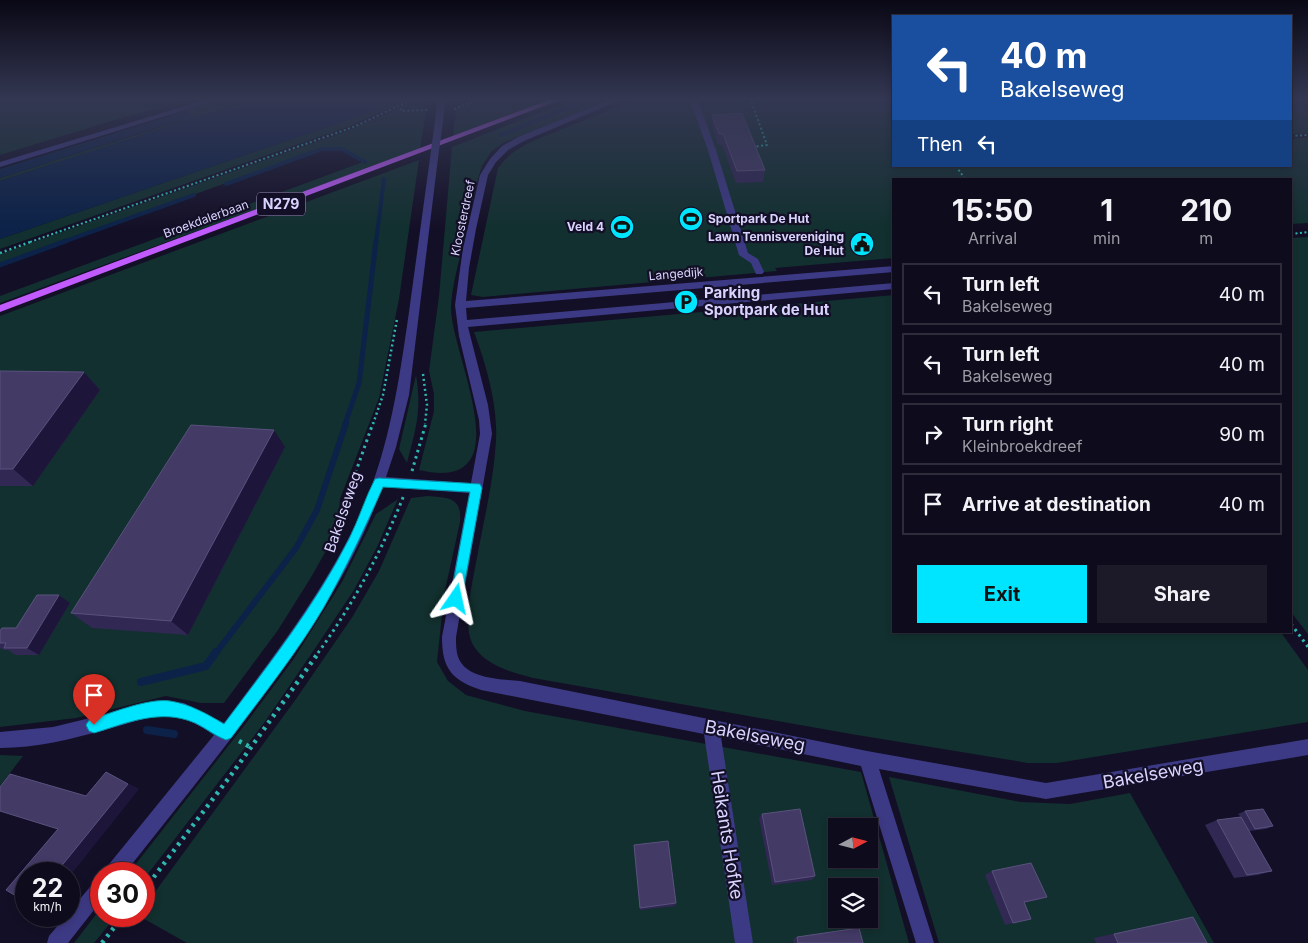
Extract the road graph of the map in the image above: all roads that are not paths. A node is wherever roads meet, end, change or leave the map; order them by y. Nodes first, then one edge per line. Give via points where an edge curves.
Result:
1 (76, 142) edge
2 (436, 142) edge
3 (444, 142) edge
4 (516, 142) edge
5 (709, 142) edge
6 (0, 165) edge
7 (892, 269) edge
8 (759, 272) dead end
9 (892, 286) edge
10 (460, 305) junction
11 (0, 309) edge
12 (462, 324) junction
13 (379, 482) junction
14 (476, 488) junction
15 (711, 727) junction
16 (226, 733) junction
17 (0, 740) edge
18 (1308, 747) edge
19 (867, 759) junction
20 (122, 862) edge
21 (90, 901) edge
22 (56, 943) edge
23 (744, 943) edge
24 (925, 943) edge

1 - 6 street
2 - 13 street, Bakelseweg, bridge via 403,395
3 - 11 main road, Broekdalerbaan / N279
4 - 10 street, Kloosterdreef via 505,148 484,175
5 - 8 street via 744,255 752,258
7 - 10 street, Langedijk
9 - 12 street
10 - 12 street, Kloosterdreef
12 - 14 street, Kloosterdreef via 486,421
13 - 14 street, Bakelseweg
13 - 16 street, Bakelseweg via 354,541 318,604
14 - 15 street, Bakelseweg via 448,644 451,660 459,672 481,684
15 - 19 street, Bakelseweg
15 - 23 street, Heikants Hofke
16 - 17 street via 198,717 169,708 152,709 48,736 21,741
16 - 20 street, Bakelseweg
18 - 19 street, Bakelseweg via 1046,791
19 - 24 street
21 - 22 street

